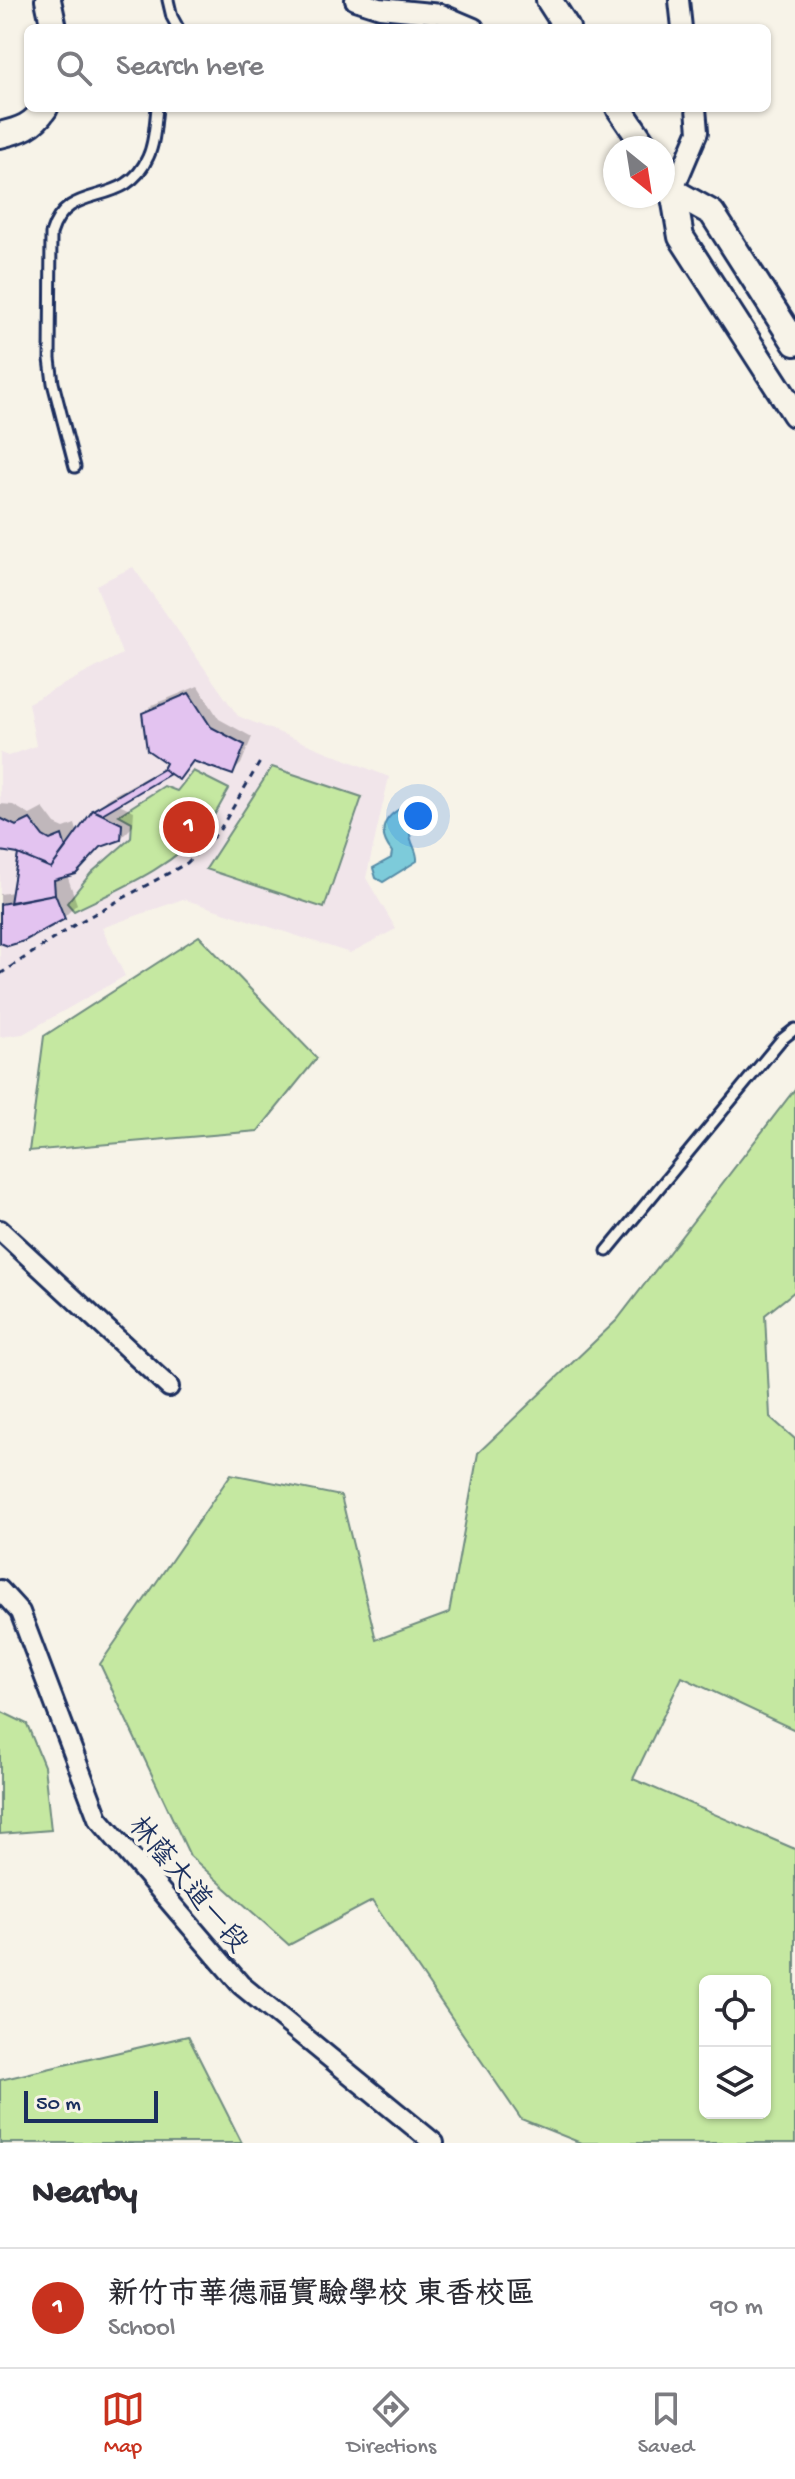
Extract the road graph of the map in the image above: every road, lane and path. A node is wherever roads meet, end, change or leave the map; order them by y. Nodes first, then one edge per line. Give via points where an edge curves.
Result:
1 (48, 0) edge
2 (355, 0) edge
3 (549, 0) edge
4 (679, 0) edge
5 (169, 5) edge
6 (53, 24) edge
7 (176, 24) edge
8 (465, 24) edge
9 (564, 24) edge
10 (682, 24) edge
11 (42, 112) edge
12 (157, 112) edge
13 (622, 112) edge
14 (696, 112) edge
15 (0, 135) edge
16 (638, 136) edge
17 (675, 171) edge
18 (675, 188) edge
19 (674, 208) edge
20 (795, 343) edge
21 (795, 414) edge
22 (75, 467) dead end
23 (260, 762) dead end
24 (0, 974) edge
25 (795, 1029) edge
26 (0, 1230) edge
27 (607, 1251) dead end
28 (169, 1387) dead end
29 (0, 1590) edge
30 (434, 2143) edge

1 - 6 street
2 - 8 street via 441,14
3 - 9 street
4 - 10 street
5 - 7 lane
11 - 15 street via 34,123
12 - 22 lane via 152,149 140,170 113,192 67,205 51,234 50,359
13 - 16 street
14 - 17 street via 698,132
18 - 20 street via 712,213
19 - 21 street via 681,237
23 - 24 path via 219,831 187,863 76,924
25 - 27 lane
26 - 28 street
29 - 30 street, 林蔭大道一段 via 20,1612 98,1818 241,1985

